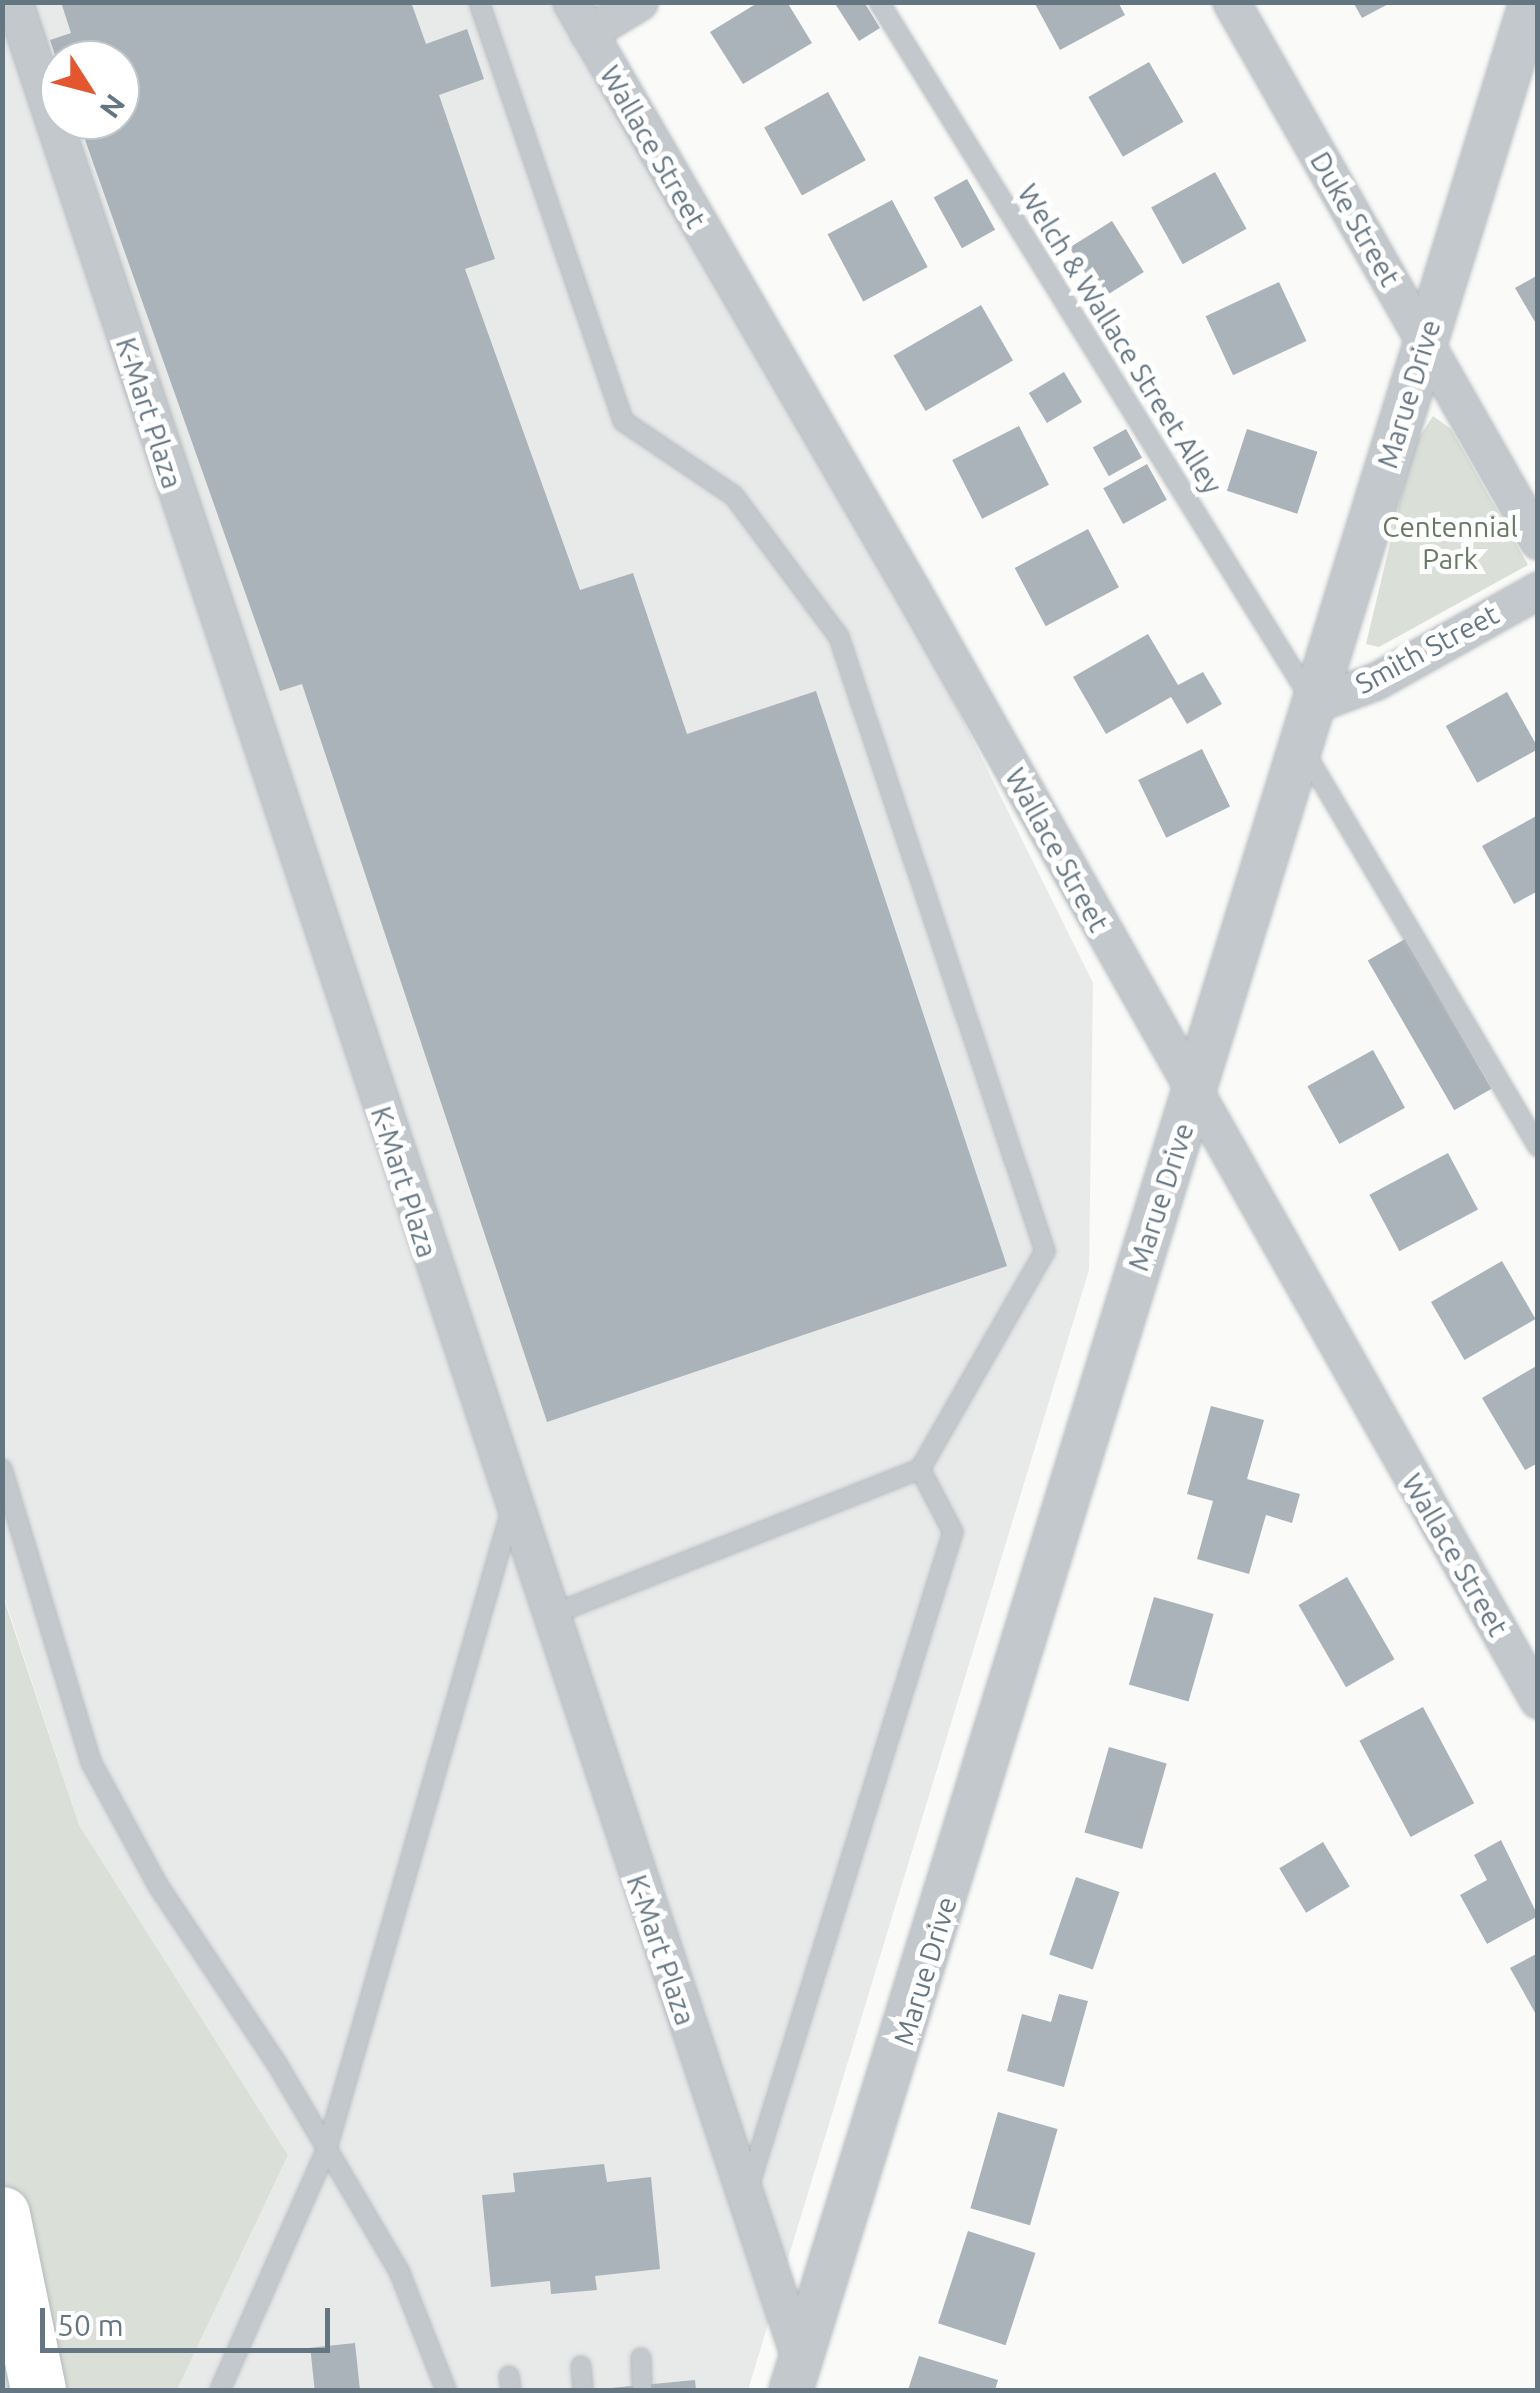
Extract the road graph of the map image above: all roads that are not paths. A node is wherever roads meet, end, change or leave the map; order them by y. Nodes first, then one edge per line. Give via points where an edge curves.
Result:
1 (14, 2) edge
2 (479, 2) edge
3 (639, 2) edge
4 (879, 2) edge
5 (1232, 2) edge
6 (1531, 2) edge
7 (580, 18) edge
8 (1425, 340) junction
9 (1538, 541) edge
10 (1538, 590) edge
11 (1314, 704) junction
12 (1302, 746) junction
13 (1194, 1095) junction
14 (1538, 1147) edge
15 (2, 1468) edge
16 (920, 1470) junction
17 (512, 1507) junction
18 (548, 1616) junction
19 (1538, 1700) edge
20 (327, 2148) junction
21 (745, 2198) junction
22 (2, 2214) edge
23 (640, 2358) dead end
24 (581, 2366) dead end
25 (795, 2375) edge
26 (642, 2385) dead end
27 (38, 2390) edge
28 (220, 2390) edge
29 (446, 2390) edge
30 (583, 2390) edge

1 - 17 street, K-Mart Plaza
2 - 16 lane via 623,421 734,496 840,637 1045,1252
3 - 7 street
4 - 11 lane, Welch & Wallace Street Alley
5 - 8 street, Duke Street
6 - 8 street, Marue Drive
7 - 13 street, Wallace Street
8 - 9 street, Duke Street
8 - 11 street, Marue Drive
10 - 11 street, Smith Street via 1376,681
11 - 12 street, Marue Drive
12 - 13 street, Marue Drive
12 - 14 lane
13 - 19 street, Wallace Street
13 - 25 street, Marue Drive
15 - 20 lane via 91,1762 158,1887
16 - 18 lane
16 - 21 lane via 953,1532
17 - 18 street, K-Mart Plaza
17 - 20 lane
18 - 21 street, K-Mart Plaza
20 - 28 lane
20 - 29 lane via 399,2271
21 - 25 street, K-Mart Plaza
22 - 27 highway
23 - 26 lane
24 - 30 lane

